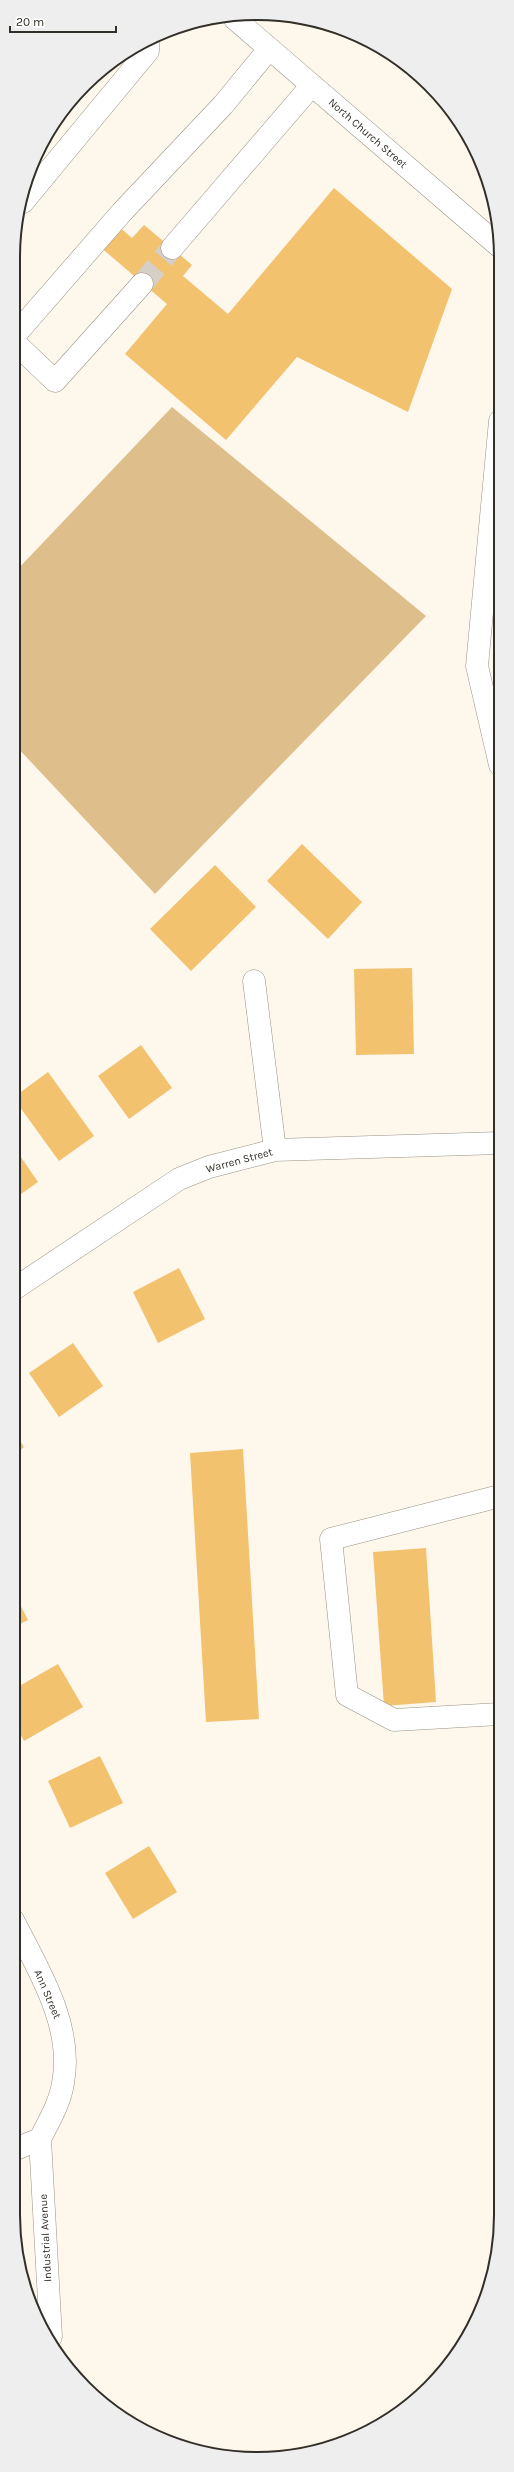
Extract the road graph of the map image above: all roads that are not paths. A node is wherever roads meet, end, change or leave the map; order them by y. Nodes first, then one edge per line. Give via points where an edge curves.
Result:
1 (238, 21) edge
2 (148, 46) edge
3 (269, 49) junction
4 (312, 85) junction
5 (28, 196) edge
6 (493, 241) edge
7 (172, 248) tunnel mouth
8 (142, 284) tunnel mouth
9 (20, 329) edge
10 (20, 349) edge
11 (494, 485) edge
12 (494, 739) edge
13 (254, 982) dead end
14 (494, 1143) edge
15 (276, 1150) junction
16 (20, 1285) edge
17 (494, 1498) edge
18 (494, 1714) edge
19 (20, 1935) edge
20 (40, 2139) junction
21 (20, 2147) edge
22 (50, 2330) edge

1 - 3 street, North Church Street
2 - 5 street via 148,51
3 - 4 street, North Church Street
3 - 9 street via 223,105 122,212
4 - 6 street, North Church Street
4 - 7 street
8 - 10 street via 55,381
11 - 12 street via 477,666
13 - 15 street
14 - 15 street, Warren Street
15 - 16 street, Warren Street via 209,1167 179,1179
17 - 18 street via 331,1539 347,1695 394,1720
19 - 20 street, Ann Street via 61,2022 65,2052 63,2083 53,2114
20 - 21 street
20 - 22 street, Industrial Avenue

